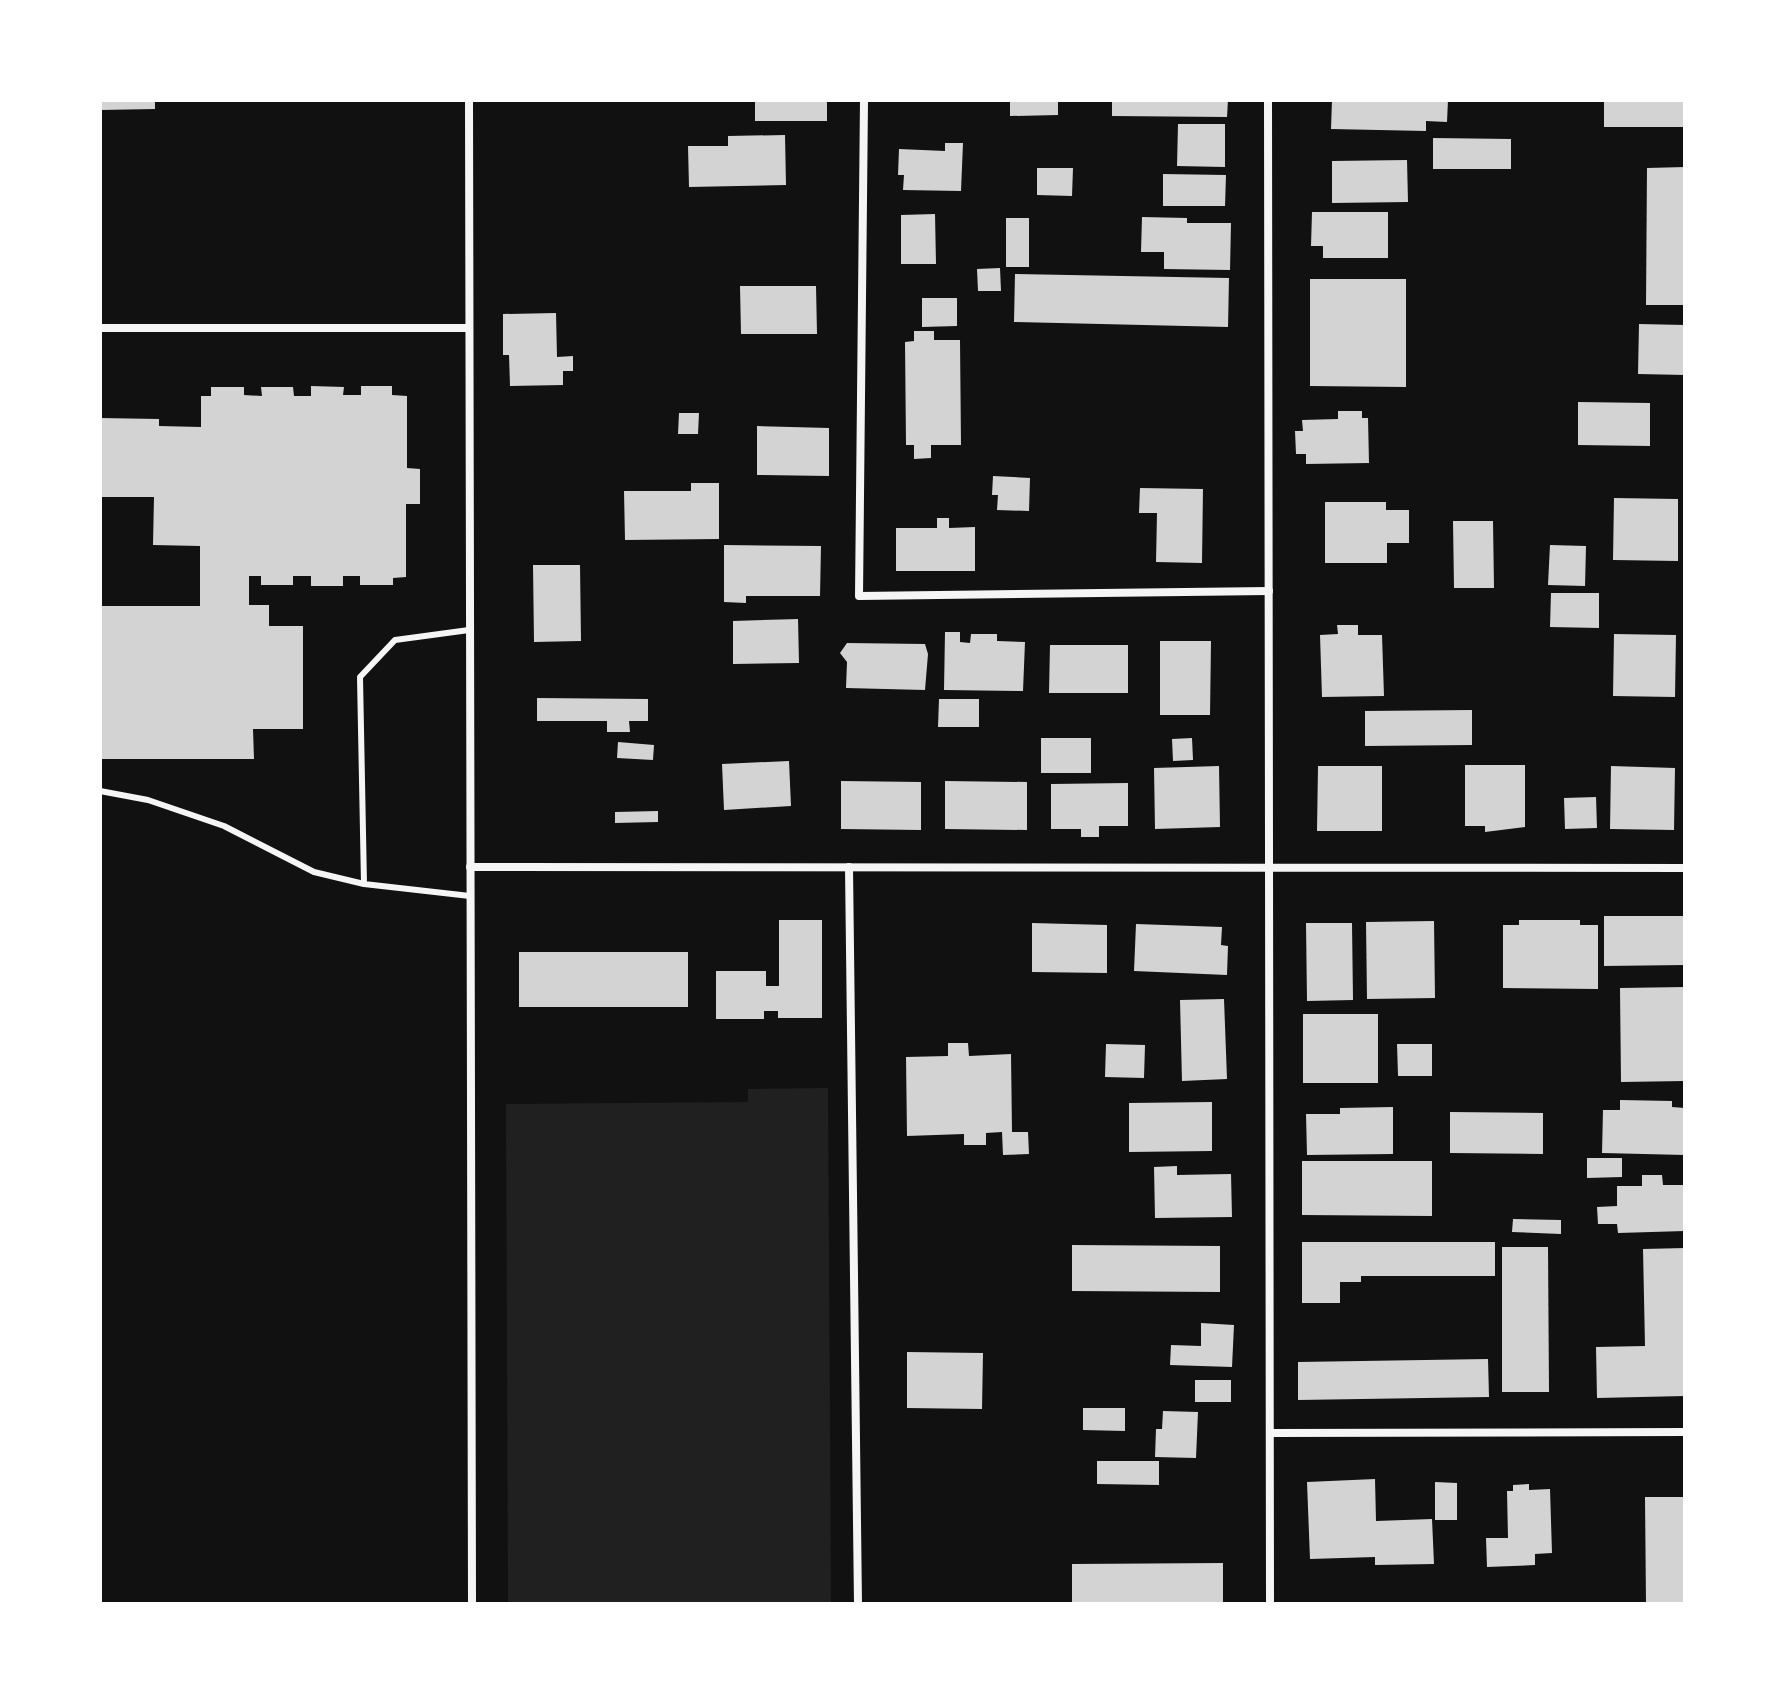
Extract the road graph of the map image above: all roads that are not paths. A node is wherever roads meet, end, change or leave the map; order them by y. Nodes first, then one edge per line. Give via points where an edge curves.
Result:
1 (469, 100) edge
2 (864, 100) edge
3 (1268, 100) edge
4 (100, 328) edge
5 (469, 328) junction
6 (1269, 591) junction
7 (469, 630) junction
8 (100, 791) edge
9 (470, 867) junction
10 (849, 867) junction
11 (1269, 868) junction
12 (1685, 868) edge
13 (364, 884) junction
14 (470, 896) junction
15 (1685, 1432) edge
16 (1270, 1433) junction
17 (472, 1604) edge
18 (858, 1604) edge
19 (1270, 1604) edge

1 - 5 street
2 - 6 street via 859,596
3 - 6 street
4 - 5 street
5 - 7 street
6 - 11 street
7 - 9 street
7 - 13 lane via 395,640 360,677
8 - 13 lane via 148,800 224,826 314,872
9 - 10 street
9 - 14 street
10 - 11 street
10 - 18 street
11 - 12 street
11 - 16 street
13 - 14 lane
14 - 17 street
15 - 16 street
16 - 19 street

